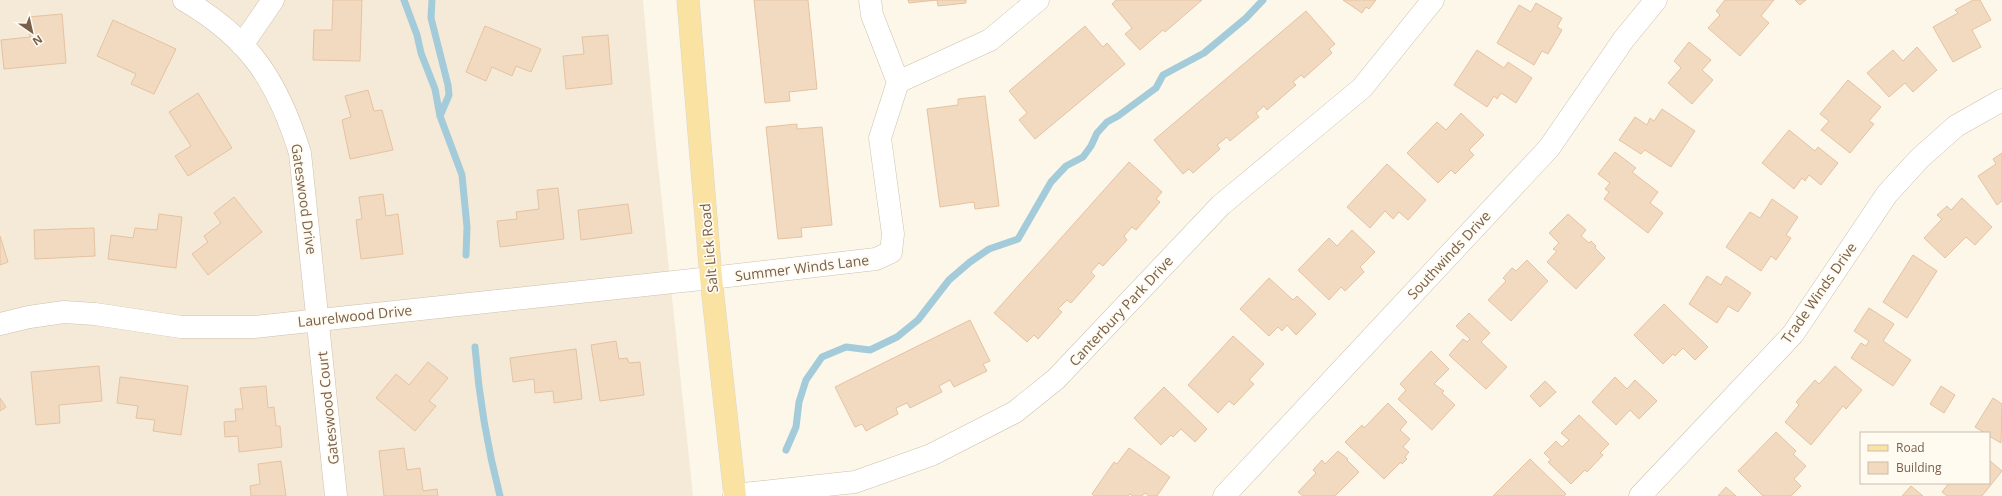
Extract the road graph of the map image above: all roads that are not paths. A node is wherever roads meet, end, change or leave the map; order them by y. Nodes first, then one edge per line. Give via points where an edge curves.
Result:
1 (273, 0) edge
2 (688, 0) edge
3 (870, 0) edge
4 (1038, 0) edge
5 (1433, 0) edge
6 (1656, 0) edge
7 (190, 1) edge
8 (242, 45) junction
9 (898, 82) junction
10 (2002, 100) edge
11 (711, 278) junction
12 (319, 320) junction
13 (0, 324) edge
14 (735, 495) edge
15 (336, 496) edge
16 (1224, 496) edge
17 (1640, 496) edge

1 - 8 street
2 - 11 main road, Salt Lick Road
3 - 9 street via 872,15
4 - 9 street via 990,40
5 - 14 street, Canterbury Park Drive via 1362,88 1221,205 1056,379 1015,412 931,456 855,482
6 - 16 street, Southwinds Drive via 1624,39 1550,148
7 - 8 street, Gateswood Drive
8 - 12 street, Gateswood Drive via 274,86 289,117 300,153
9 - 11 street, Summer Winds Lane via 880,138 893,234 891,252 876,259
10 - 17 street, Trade Winds Drive via 1956,126 1920,158 1886,194 1793,334
11 - 12 street, Laurelwood Drive
11 - 14 main road, Salt Lick Road
12 - 13 street, Laurelwood Drive via 254,327 212,328 181,327 64,312
12 - 15 street, Gateswood Court

